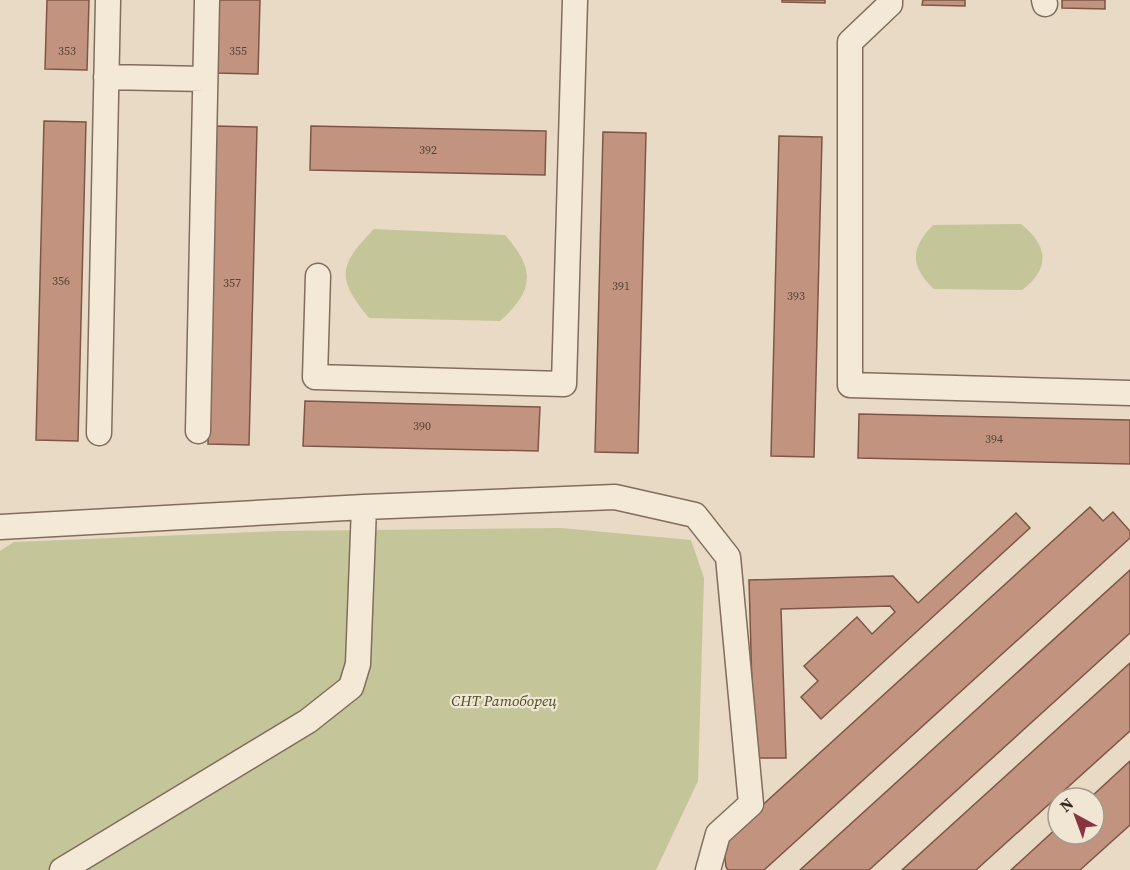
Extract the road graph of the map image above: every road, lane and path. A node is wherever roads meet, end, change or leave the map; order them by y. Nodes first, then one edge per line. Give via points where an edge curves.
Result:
1 (108, 0) edge
2 (207, 0) edge
3 (575, 0) edge
4 (890, 0) edge
5 (106, 77) junction
6 (205, 79) junction
7 (318, 276) dead end
8 (1130, 393) edge
9 (198, 431) dead end
10 (99, 433) dead end
11 (364, 507) junction
12 (0, 527) edge
13 (62, 870) edge
14 (708, 870) edge

1 - 5 lane
2 - 6 lane
3 - 7 lane via 564,384 315,377
4 - 8 lane via 850,42 850,386
5 - 6 lane
5 - 10 lane
6 - 9 lane
11 - 12 lane
11 - 13 lane via 358,664 351,687 308,721
11 - 14 lane via 615,497 695,515 728,557 751,804 718,834

